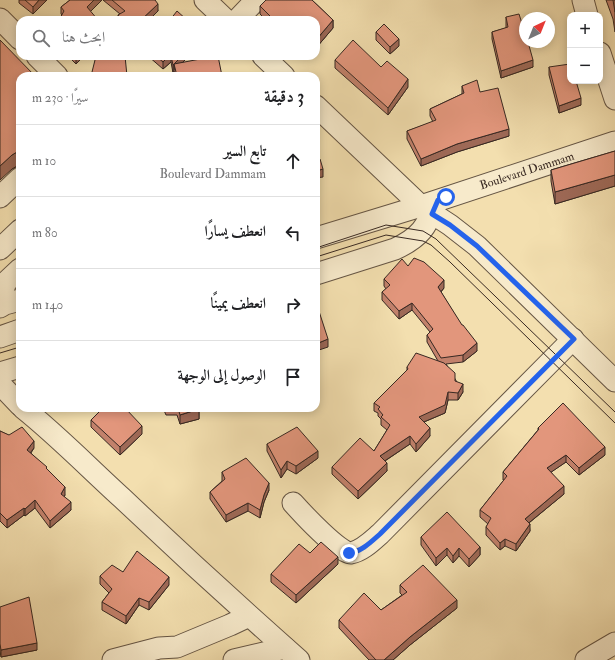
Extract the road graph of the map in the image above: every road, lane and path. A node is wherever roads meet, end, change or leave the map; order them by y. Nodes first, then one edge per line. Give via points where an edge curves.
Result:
1 (205, 0) edge
2 (256, 0) edge
3 (583, 0) edge
4 (587, 12) edge
5 (222, 16) edge
6 (241, 16) edge
7 (0, 19) edge
8 (16, 35) edge
9 (41, 60) edge
10 (268, 60) edge
11 (603, 62) edge
12 (54, 72) edge
13 (280, 72) edge
14 (615, 99) edge
15 (320, 110) edge
16 (615, 142) edge
17 (16, 182) edge
18 (0, 197) edge
19 (430, 207) junction
20 (16, 234) edge
21 (320, 237) edge
22 (0, 249) edge
23 (16, 273) edge
24 (320, 273) edge
25 (0, 298) edge
26 (16, 301) edge
27 (0, 307) edge
28 (574, 339) junction
29 (16, 368) edge
30 (0, 373) edge
31 (615, 381) edge
32 (30, 412) edge
33 (48, 412) edge
34 (67, 445) junction
35 (293, 503) dead end
36 (249, 616) junction
37 (615, 643) edge
38 (154, 654) edge
39 (292, 654) edge
40 (113, 660) edge
41 (234, 660) edge
42 (586, 660) edge

1 - 5 street
2 - 6 street
3 - 4 street
7 - 8 street
9 - 12 street
10 - 13 street
11 - 14 street
15 - 19 street
16 - 19 street, Boulevard Dammam
17 - 18 street
19 - 21 street, Boulevard Dammam
19 - 24 street via 423,231 405,244
19 - 28 street via 473,242
20 - 22 street
23 - 25 street via 6,282
26 - 27 street
28 - 31 street
28 - 35 street via 367,545 353,553 345,551
29 - 30 street
32 - 34 street
33 - 34 street
34 - 36 street
36 - 38 street via 178,647
36 - 39 street
37 - 42 street
38 - 40 street
39 - 41 street

